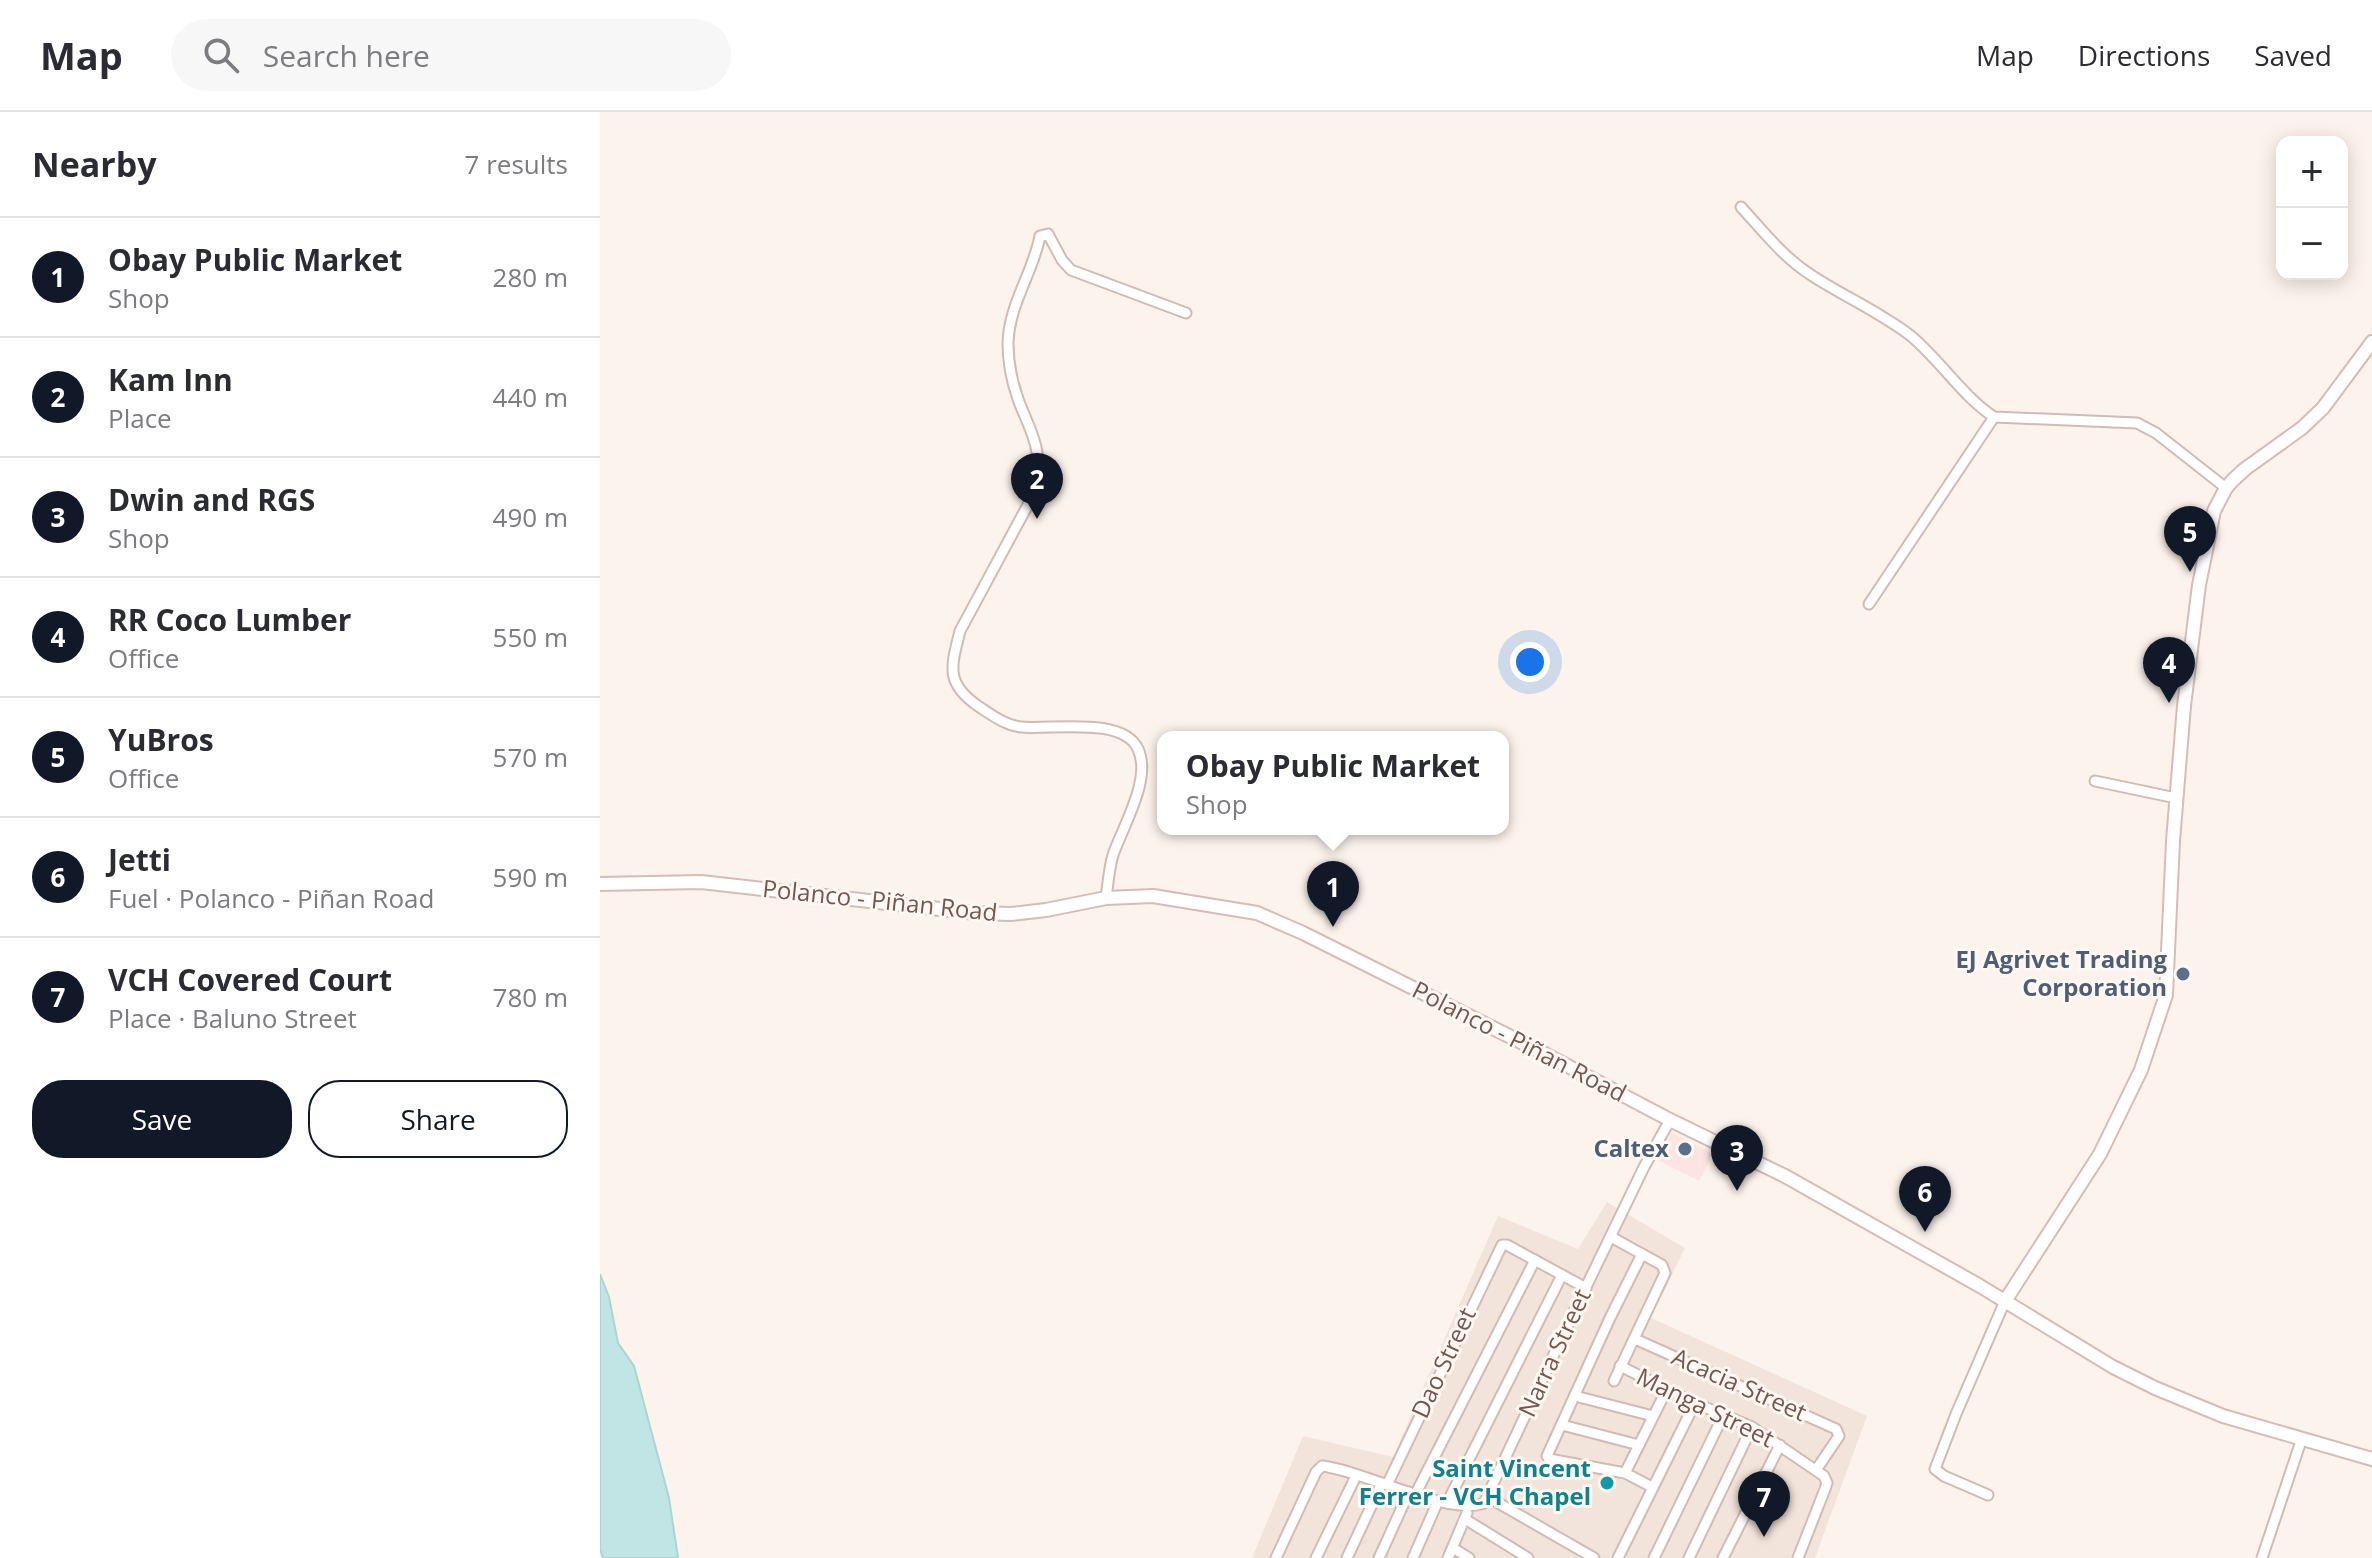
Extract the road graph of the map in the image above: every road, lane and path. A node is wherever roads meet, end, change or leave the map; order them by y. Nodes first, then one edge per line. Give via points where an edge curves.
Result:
1 (1741, 207) dead end
2 (1186, 313) dead end
3 (2372, 342) edge
4 (1994, 417) junction
5 (2226, 488) junction
6 (1869, 604) dead end
7 (2095, 781) dead end
8 (2176, 798) junction
9 (600, 884) edge
10 (1106, 898) junction
11 (1670, 1120) junction
12 (1611, 1237) junction
13 (1642, 1254) junction
14 (1535, 1260) junction
15 (1562, 1275) junction
16 (1586, 1288) junction
17 (2005, 1301) junction
18 (1635, 1339) junction
19 (1620, 1366) junction
20 (1614, 1381) dead end
21 (1667, 1389) junction
22 (1575, 1396) junction
23 (1695, 1403) junction
24 (1724, 1414) junction
25 (1653, 1416) junction
26 (1562, 1425) junction
27 (1752, 1427) junction
28 (2302, 1438) junction
29 (1639, 1445) junction
30 (1780, 1445) junction
31 (2372, 1459) edge
32 (1816, 1470) junction
33 (1625, 1473) junction
34 (1356, 1476) junction
35 (1384, 1484) junction
36 (1652, 1487) junction
37 (1412, 1492) junction
38 (1988, 1495) dead end
39 (1488, 1497) junction
40 (1442, 1502) junction
41 (1474, 1506) junction
42 (1465, 1519) junction
43 (1451, 1553) edge
44 (1724, 1556) edge
45 (1693, 1557) edge
46 (1276, 1558) edge
47 (1316, 1558) edge
48 (1347, 1558) edge
49 (1379, 1558) edge
50 (1413, 1558) edge
51 (1469, 1558) edge
52 (1528, 1558) edge
53 (1594, 1558) edge
54 (1618, 1558) edge
55 (1654, 1558) edge
56 (1736, 1558) edge
57 (1798, 1558) edge
58 (2262, 1558) edge

1 - 4 street via 1781,252 1909,335
2 - 10 street via 1071,270 1048,234 1040,236 1014,305 1008,342 1018,399 1037,451 1036,480 955,649 954,683 960,692 1005,723 1112,731 1139,750 1138,793 1112,859
3 - 5 main road via 2313,419
4 - 5 street via 2137,423
4 - 6 street
5 - 8 main road via 2214,511 2199,585
7 - 8 street
8 - 17 main road via 2168,979 2150,1045 2100,1154
9 - 10 main road, Polanco - Piñan Road via 701,882 1011,914
10 - 11 main road, Polanco - Piñan Road via 1153,896 1257,913
11 - 12 street, Narra Street
11 - 17 main road, Polanco - Piñan Road via 1785,1176
12 - 13 street
12 - 16 street, Narra Street
13 - 18 street via 1662,1265 1665,1273
13 - 22 street
14 - 15 street
14 - 35 street, Dao Street via 1504,1244 1499,1249
14 - 37 street
15 - 16 street
15 - 40 street
16 - 39 street, Narra Street
17 - 28 main road, Polanco - Piñan Road via 2155,1388 2212,1412
17 - 38 street via 1935,1469
18 - 19 street
18 - 32 street, Acacia Street via 1836,1429 1839,1436
19 - 20 street
19 - 21 street, Manga Street
21 - 23 street, Manga Street
21 - 25 street
22 - 25 street
22 - 26 street
23 - 24 street, Manga Street
23 - 36 street
24 - 27 street, Manga Street
24 - 55 street
25 - 29 street
26 - 29 street
26 - 33 street via 1547,1453 1549,1459
27 - 30 street, Manga Street
27 - 45 street
28 - 31 main road, Polanco - Piñan Road
28 - 58 street
29 - 33 street
30 - 32 street, Manga Street
30 - 44 street
32 - 57 street, Manga Street via 1826,1481
33 - 36 street
34 - 35 street
34 - 46 street via 1322,1466 1316,1472
34 - 47 street
35 - 37 street
35 - 48 street, Dao Street
36 - 54 street
37 - 40 street
37 - 49 street
39 - 41 street, Narra Street
39 - 53 street
40 - 41 street
40 - 50 street
41 - 42 street
42 - 43 street
42 - 52 street
43 - 51 street
44 - 56 street

